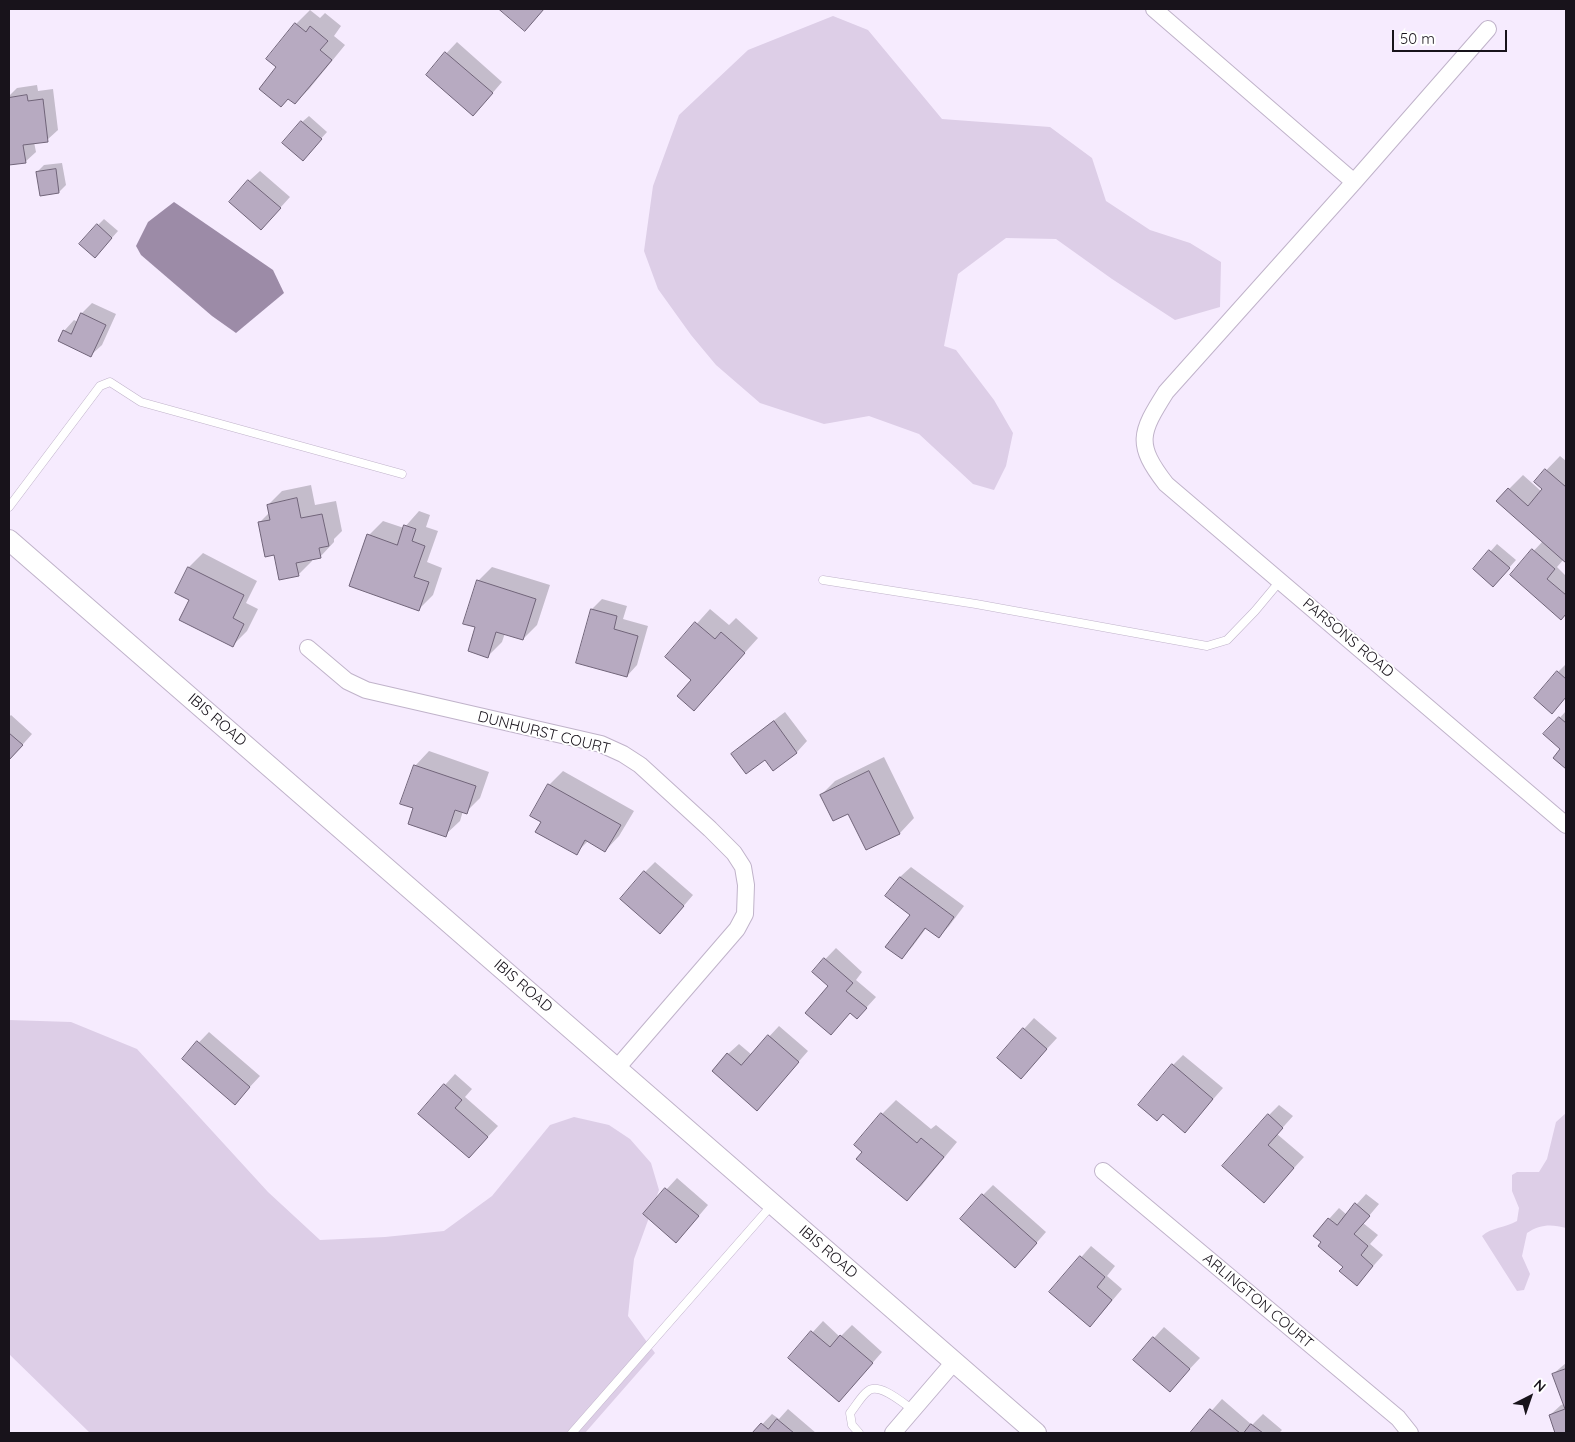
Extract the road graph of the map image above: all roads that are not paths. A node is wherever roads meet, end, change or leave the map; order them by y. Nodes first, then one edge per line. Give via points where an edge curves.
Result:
1 (1154, 9) edge
2 (1488, 29) dead end
3 (1354, 182) junction
4 (402, 474) dead end
5 (9, 507) edge
6 (9, 540) edge
7 (823, 580) dead end
8 (1280, 581) junction
9 (308, 648) dead end
10 (1566, 825) edge
11 (617, 1068) junction
12 (1103, 1171) dead end
13 (773, 1204) junction
14 (954, 1362) junction
15 (913, 1410) junction
16 (572, 1433) edge
17 (859, 1433) edge
18 (893, 1433) edge
19 (1036, 1433) edge
20 (1410, 1433) edge

1 - 3 street
2 - 3 street
3 - 8 street, PARSONS ROAD via 1166,392 1147,421 1144,441 1152,466 1166,484
4 - 5 lane via 141,402 110,382 100,386
6 - 11 street, IBIS ROAD
7 - 8 lane via 1207,646 1227,640
8 - 10 street, PARSONS ROAD
9 - 11 street, DUNHURST COURT via 347,681 366,690 601,744 623,754 645,770 734,853 743,867 746,885 745,914 737,929
11 - 13 street, IBIS ROAD
12 - 20 street, ARLINGTON COURT via 1398,1418
13 - 14 street, IBIS ROAD
13 - 16 lane
14 - 15 street
14 - 19 street, IBIS ROAD
15 - 17 lane via 882,1390 869,1389 850,1413 850,1420
15 - 18 street

